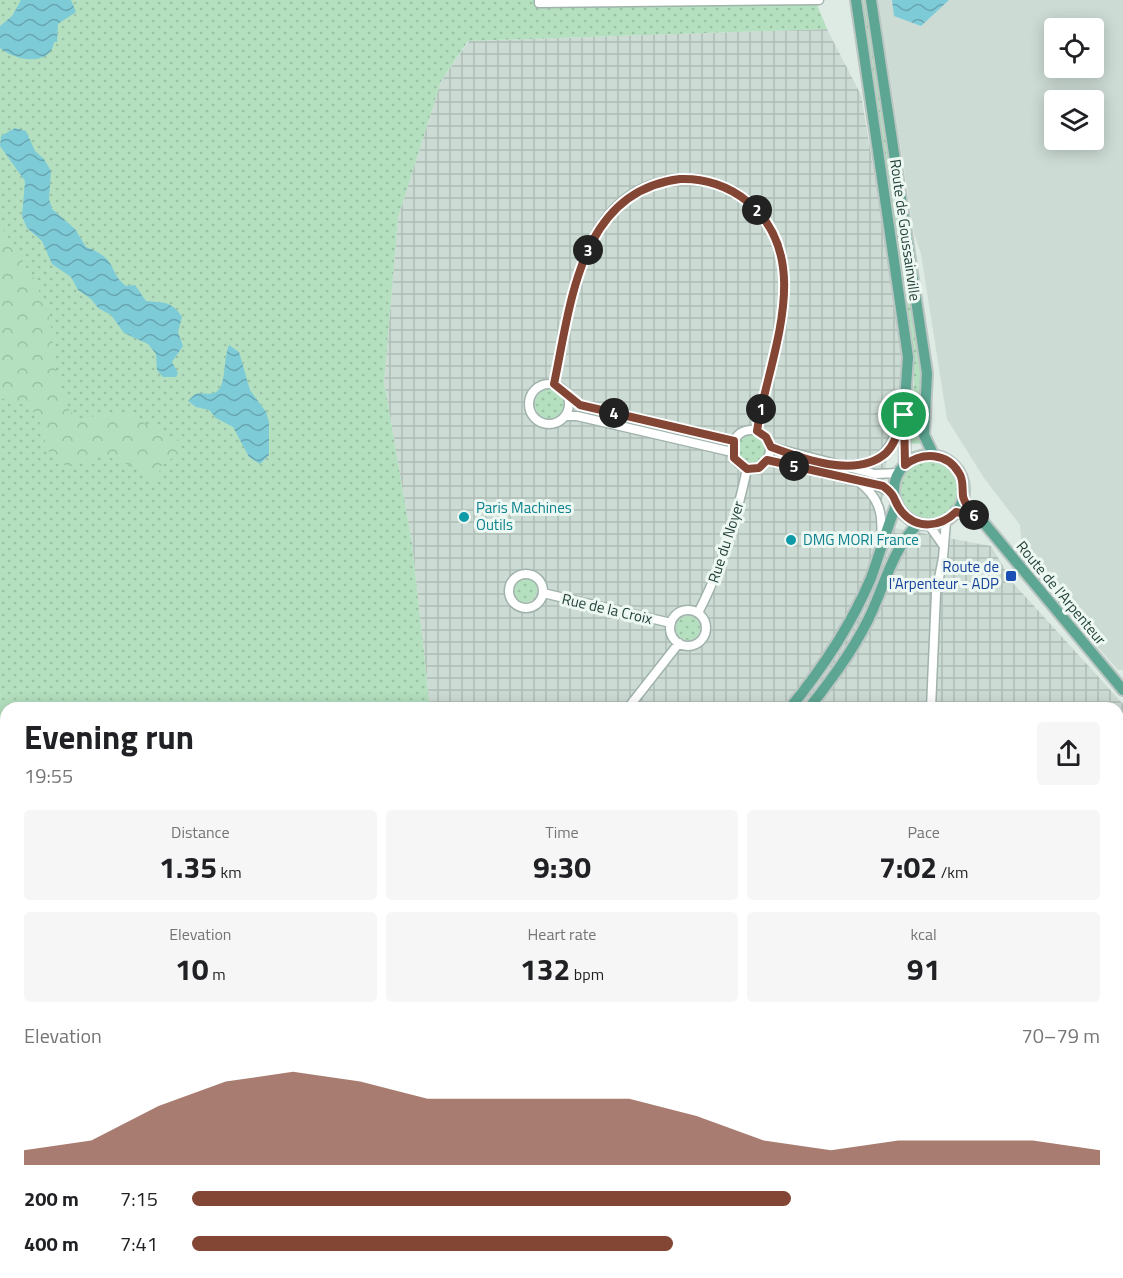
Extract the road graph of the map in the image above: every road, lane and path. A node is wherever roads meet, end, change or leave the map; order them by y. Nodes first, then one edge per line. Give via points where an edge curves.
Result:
1 (539, 0) edge
2 (819, 0) edge
3 (856, 0) edge
4 (871, 0) edge
5 (803, 1) edge
6 (554, 384) junction
7 (568, 398) junction
8 (904, 415) junction
9 (565, 416) junction
10 (757, 431) junction
11 (734, 441) junction
12 (771, 447) junction
13 (732, 452) junction
14 (934, 456) junction
15 (767, 460) junction
16 (835, 464) junction
17 (747, 469) junction
18 (902, 469) junction
19 (858, 480) junction
20 (896, 498) junction
21 (963, 498) junction
22 (956, 512) junction
23 (975, 516) junction
24 (946, 521) junction
25 (924, 524) junction
26 (944, 545) junction
27 (880, 553) junction
28 (543, 593) junction
29 (698, 613) junction
30 (670, 623) junction
31 (679, 644) junction
32 (1123, 690) edge
33 (633, 702) edge
34 (794, 702) edge
35 (813, 702) edge
36 (931, 702) edge

1 - 5 street
2 - 5 street
3 - 8 main road, Route de Goussainville via 908,357
4 - 14 main road, Route de Goussainville via 927,373 924,435
6 - 7 street
6 - 9 street via 534,391 529,408 535,419 548,424
6 - 10 street via 581,268 602,224 616,206 649,186 680,179 703,181 727,189 754,208 770,226 780,252 784,281 782,317
7 - 9 street
7 - 11 street via 580,405
8 - 16 street via 894,442 873,462 860,466
8 - 18 main road, Route de Goussainville
9 - 13 street
10 - 11 street via 741,433
10 - 12 street
11 - 13 street
12 - 15 street
12 - 16 street
13 - 17 street via 737,463
14 - 18 main road via 919,456
14 - 21 main road via 948,461 959,472
15 - 17 street via 759,468
15 - 19 street
16 - 18 street via 876,474
17 - 29 street, Rue du Noyer via 733,531
18 - 20 main road
19 - 20 street via 883,486
19 - 27 street via 869,490 883,515
20 - 25 main road via 902,512
20 - 27 main road
21 - 22 main road
21 - 23 main road, Route de l'Arpenteur
22 - 23 main road
22 - 24 main road
23 - 32 main road, Route de l'Arpenteur
24 - 25 main road
24 - 26 street
25 - 26 street
25 - 35 main road via 900,545 852,647
26 - 36 street via 936,593
27 - 34 main road via 851,619
28 - 28 street via 541,583 528,573 517,576 509,587 511,600 523,608 538,603
28 - 30 street, Rue de la Croix
29 - 30 street via 682,611
29 - 31 street via 706,627 703,637 690,646
30 - 31 street via 671,635
31 - 33 street

